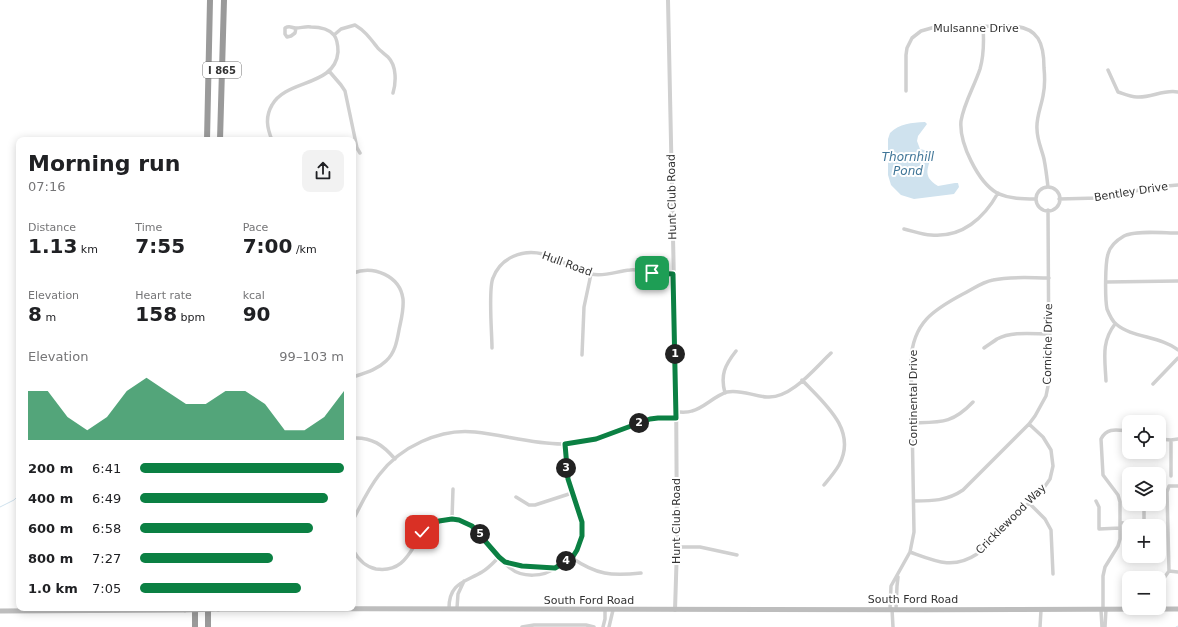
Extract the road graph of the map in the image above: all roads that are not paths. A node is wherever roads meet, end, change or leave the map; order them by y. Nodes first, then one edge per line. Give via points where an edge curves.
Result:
1 (210, 0) edge
2 (224, 0) edge
3 (668, 0) edge
4 (983, 27) junction
5 (296, 28) dead end
6 (334, 35) junction
7 (1108, 70) dead end
8 (329, 71) junction
9 (906, 91) dead end
10 (1178, 92) edge
11 (393, 93) dead end
12 (207, 137) edge
13 (220, 137) edge
14 (271, 137) edge
15 (355, 137) edge
16 (356, 143) edge
17 (360, 153) dead end
18 (1178, 186) edge
19 (1048, 187) junction
20 (998, 193) junction
21 (1036, 199) junction
22 (1059, 199) junction
23 (1048, 210) junction
24 (904, 229) dead end
25 (1178, 233) edge
26 (356, 272) edge
27 (591, 274) junction
28 (673, 274) junction
29 (1049, 278) junction
30 (1178, 281) edge
31 (1106, 282) junction
32 (1115, 324) junction
33 (1050, 334) junction
34 (492, 348) dead end
35 (984, 348) dead end
36 (1178, 350) edge
37 (736, 351) dead end
38 (831, 353) dead end
39 (582, 355) dead end
40 (1178, 358) edge
41 (356, 376) edge
42 (802, 380) junction
43 (1106, 381) dead end
44 (1153, 384) dead end
45 (725, 393) junction
46 (973, 402) dead end
47 (676, 412) junction
48 (676, 418) junction
49 (912, 423) junction
50 (1029, 424) junction
51 (1122, 431) edge
52 (356, 438) edge
53 (1178, 439) edge
54 (1166, 440) edge
55 (1171, 440) junction
56 (565, 444) junction
57 (395, 459) junction
58 (1171, 476) dead end
59 (824, 485) dead end
60 (1178, 486) edge
61 (453, 489) dead end
62 (572, 493) junction
63 (516, 497) dead end
64 (1096, 501) dead end
65 (914, 502) junction
66 (1029, 503) junction
67 (356, 515) edge
68 (452, 519) junction
69 (1120, 523) joint
70 (1120, 528) junction
71 (676, 547) junction
72 (910, 552) junction
73 (356, 555) edge
74 (737, 555) dead end
75 (499, 557) junction
76 (572, 558) junction
77 (505, 562) junction
78 (555, 568) junction
79 (1169, 571) junction
80 (1178, 572) edge
81 (640, 573) dead end
82 (899, 574) junction
83 (1053, 574) dead end
84 (1166, 577) edge
85 (464, 581) junction
86 (449, 608) junction
87 (457, 608) junction
88 (356, 609) edge
89 (893, 609) junction
90 (1178, 609) edge
91 (606, 610) junction
92 (613, 610) junction
93 (675, 610) junction
94 (1041, 610) junction
95 (1103, 610) junction
96 (0, 611) edge
97 (16, 611) edge
98 (195, 611) edge
99 (208, 611) edge
100 (561, 626) edge
101 (195, 627) edge
102 (208, 627) edge
103 (522, 627) edge
104 (594, 627) edge
105 (603, 627) edge
106 (609, 627) edge
107 (892, 627) edge
108 (1040, 627) edge
109 (1102, 627) edge
110 (1105, 627) edge

1 - 12 highway, I 865
2 - 13 highway, I 865
3 - 28 street, Hunt Club Road
4 - 9 street, Mulsanne Drive via 935,27 916,34 909,43 906,55
4 - 19 street, Mulsanne Drive via 1023,28 1032,32 1041,42 1045,81 1037,132
4 - 20 street via 984,47 981,63 965,107 961,127 966,149 979,174
5 - 6 street via 323,28
6 - 8 street via 338,54
6 - 11 street via 349,26 355,26 367,33 392,62 395,79
7 - 10 street via 1118,92 1138,97
8 - 14 street via 288,91 272,104 267,124
8 - 15 street via 345,91
16 - 17 street
18 - 22 street, Bentley Drive via 1155,187 1101,198
19 - 21 street via 1040,190
19 - 22 street via 1056,190
20 - 21 street via 1014,198
20 - 24 street via 982,215 961,231 932,236
21 - 23 street via 1040,207
22 - 23 street via 1057,206
23 - 29 street, Corniche Drive
25 - 31 street via 1135,233 1122,236 1108,252
26 - 41 street via 370,270 386,274 400,290 403,307 396,346 390,357 377,368
27 - 28 street, Hull Road via 608,275 638,270
27 - 34 street, Hull Road via 544,254 532,252 515,255 503,262 492,278
27 - 39 street via 584,307
28 - 47 street, Hunt Club Road
29 - 33 street, Corniche Drive
29 - 49 street, Continental Drive via 1001,279 986,282 942,305 929,315 918,332 912,349
30 - 31 street
31 - 32 street via 1107,308
32 - 36 street
32 - 43 street via 1105,343
33 - 35 street via 1013,334 998,339
33 - 50 street, Corniche Drive via 1050,381 1046,396
37 - 45 street via 723,371
38 - 42 street
40 - 44 street
42 - 45 street via 791,390 774,397 742,392
42 - 59 street via 833,413 843,434 841,460
45 - 47 street via 692,411
46 - 49 street via 952,419 943,422
47 - 48 street, Hunt Club Road
48 - 56 street via 650,419 596,439
48 - 71 street, Hunt Club Road
49 - 65 street, Continental Drive
50 - 65 street, Corniche Drive via 959,492 940,500
50 - 66 street, Cricklewood Way via 1048,444 1053,466 1047,484
51 - 69 street via 1110,430 1101,439 1103,475 1118,496
52 - 57 street via 379,444
53 - 55 street
54 - 55 street
55 - 58 street
56 - 57 street via 473,431 457,432 425,440
56 - 62 street via 566,471
57 - 67 street via 374,482
60 - 79 street via 1171,486 1166,494
61 - 68 street
62 - 63 street via 535,505 529,505
62 - 76 street via 581,517 582,530 580,542
64 - 70 street via 1099,507 1099,529
65 - 72 street, Continental Drive via 914,532
66 - 72 street, Cricklewood Way via 970,559 941,563
66 - 83 street via 1045,519 1051,530
68 - 73 street via 439,521 430,526 419,537 409,556 393,567 370,567
68 - 75 street via 472,526
69 - 70 street
70 - 95 street via 1118,546 1105,567 1103,576
71 - 74 street via 700,547
71 - 93 street, Hunt Club Road
72 - 82 street, Continental Drive
75 - 77 street
75 - 85 street via 485,570
76 - 78 street
76 - 81 street via 583,566 599,572
77 - 78 street
77 - 78 street via 509,568 526,575 545,574
79 - 80 street
79 - 84 street
82 - 89 street
82 - 89 street, Continental Drive via 892,586
85 - 86 street via 452,593
85 - 87 street via 458,594
86 - 87 main road, South Ford Road
86 - 88 main road, South Ford Road
87 - 91 main road, South Ford Road
89 - 93 main road, South Ford Road
89 - 94 main road, South Ford Road
89 - 107 street
90 - 95 main road, South Ford Road
91 - 92 main road, South Ford Road
91 - 105 street
92 - 93 main road, South Ford Road
92 - 106 street
94 - 95 main road, South Ford Road
94 - 108 street
95 - 109 street
95 - 110 street
96 - 97 main road, South Ford Road, bridge
98 - 101 highway
99 - 102 highway
100 - 103 street
100 - 104 street

